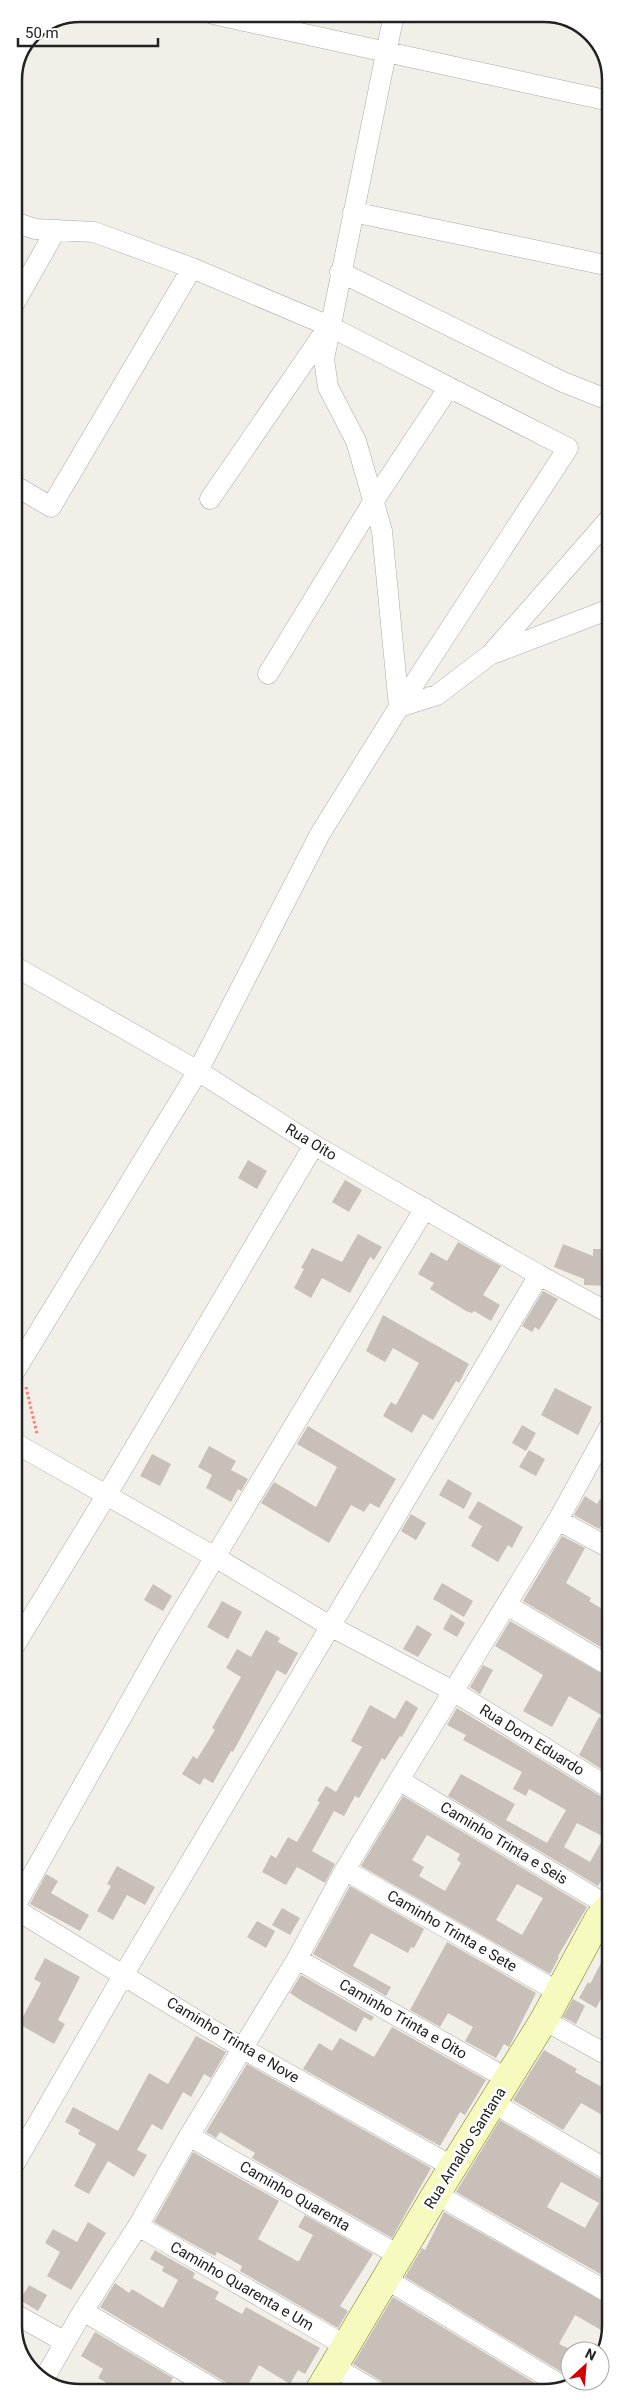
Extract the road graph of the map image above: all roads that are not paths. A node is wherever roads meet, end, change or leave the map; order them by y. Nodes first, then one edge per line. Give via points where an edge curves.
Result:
1 (251, 22) edge
2 (392, 23) edge
3 (386, 52) junction
4 (602, 99) edge
5 (353, 212) junction
6 (22, 225) edge
7 (56, 230) junction
8 (602, 264) edge
9 (192, 268) junction
10 (340, 272) junction
11 (22, 290) edge
12 (329, 326) junction
13 (449, 387) junction
14 (602, 397) edge
15 (22, 490) edge
16 (210, 499) dead end
17 (374, 502) junction
18 (602, 527) edge
19 (602, 612) edge
20 (491, 654) junction
21 (268, 674) dead end
22 (399, 707) junction
23 (22, 971) edge
24 (198, 1071) junction
25 (314, 1145) junction
26 (425, 1208) junction
27 (539, 1275) junction
28 (602, 1309) edge
29 (22, 1359) edge
30 (602, 1440) edge
31 (22, 1448) edge
32 (106, 1496) junction
33 (558, 1520) junction
34 (602, 1544) edge
35 (215, 1557) junction
36 (507, 1605) junction
37 (330, 1626) junction
38 (22, 1634) edge
39 (602, 1662) edge
40 (453, 1691) junction
41 (399, 1780) junction
42 (602, 1783) edge
43 (345, 1870) junction
44 (22, 1895) edge
45 (602, 1910) edge
46 (22, 1912) edge
47 (602, 1924) edge
48 (297, 1959) junction
49 (124, 1974) junction
50 (560, 1993) junction
51 (544, 2020) junction
52 (242, 2048) junction
53 (602, 2052) edge
54 (508, 2079) junction
55 (492, 2102) junction
56 (189, 2136) junction
57 (22, 2151) edge
58 (453, 2167) junction
59 (602, 2167) edge
60 (436, 2194) junction
61 (138, 2226) junction
62 (393, 2268) junction
63 (602, 2289) edge
64 (83, 2311) junction
65 (22, 2318) edge
66 (65, 2342) junction
67 (341, 2356) junction
68 (47, 2373) edge
69 (557, 2382) edge
70 (204, 2383) edge
71 (324, 2384) edge
72 (368, 2384) edge

1 - 3 street
2 - 3 street
3 - 4 street
3 - 5 street
5 - 8 street
5 - 10 street
6 - 7 street
7 - 9 street via 94,232
7 - 11 street
9 - 12 street
9 - 15 street via 51,506
10 - 12 street
10 - 14 street via 563,382
12 - 13 street
12 - 16 street
12 - 17 street via 324,358 328,387 356,441
13 - 17 street
13 - 22 street via 568,448
17 - 21 street
17 - 22 street via 382,530
18 - 20 street
19 - 20 street
20 - 22 street via 437,695
22 - 24 street via 320,834
23 - 24 street, Rua Oito
24 - 25 street, Rua Oito
24 - 29 street
25 - 26 street, Rua Oito
25 - 32 street
26 - 27 street, Rua Oito
26 - 35 street
27 - 28 street, Rua Oito
27 - 37 street
30 - 33 street
31 - 32 street, Rua Dom Eduardo
32 - 35 street, Rua Dom Eduardo
32 - 38 street
33 - 34 street
33 - 36 street
35 - 37 street, Rua Dom Eduardo
35 - 44 street
36 - 39 street
36 - 40 street
37 - 40 street, Rua Dom Eduardo
37 - 49 street
40 - 41 street
40 - 42 street, Rua Dom Eduardo
41 - 43 street
41 - 45 street, Caminho Trinta e Seis
43 - 48 street
43 - 50 street, Caminho Trinta e Sete
46 - 49 street, Caminho Trinta e Nove
47 - 50 street, Rua Arnaldo Santana
48 - 52 street
48 - 54 street, Caminho Trinta e Oito
49 - 52 street, Caminho Trinta e Nove
49 - 57 street
50 - 51 street, Rua Arnaldo Santana
51 - 53 street
51 - 54 street, Rua Arnaldo Santana
52 - 56 street
52 - 58 street, Caminho Trinta e Nove
54 - 55 street, Rua Arnaldo Santana
55 - 58 street, Rua Arnaldo Santana
55 - 59 street
56 - 61 street
56 - 62 street, Caminho Quarenta
58 - 60 street, Rua Arnaldo Santana
60 - 62 street, Rua Arnaldo Santana
60 - 63 street
61 - 64 street
61 - 67 street, Caminho Quarenta e Um
62 - 67 street, Rua Arnaldo Santana
62 - 69 street, Caminho Quarenta
64 - 66 street
64 - 70 street
65 - 66 street
66 - 68 street
67 - 71 street, Rua Arnaldo Santana
67 - 72 street, Caminho Quarenta e Um

